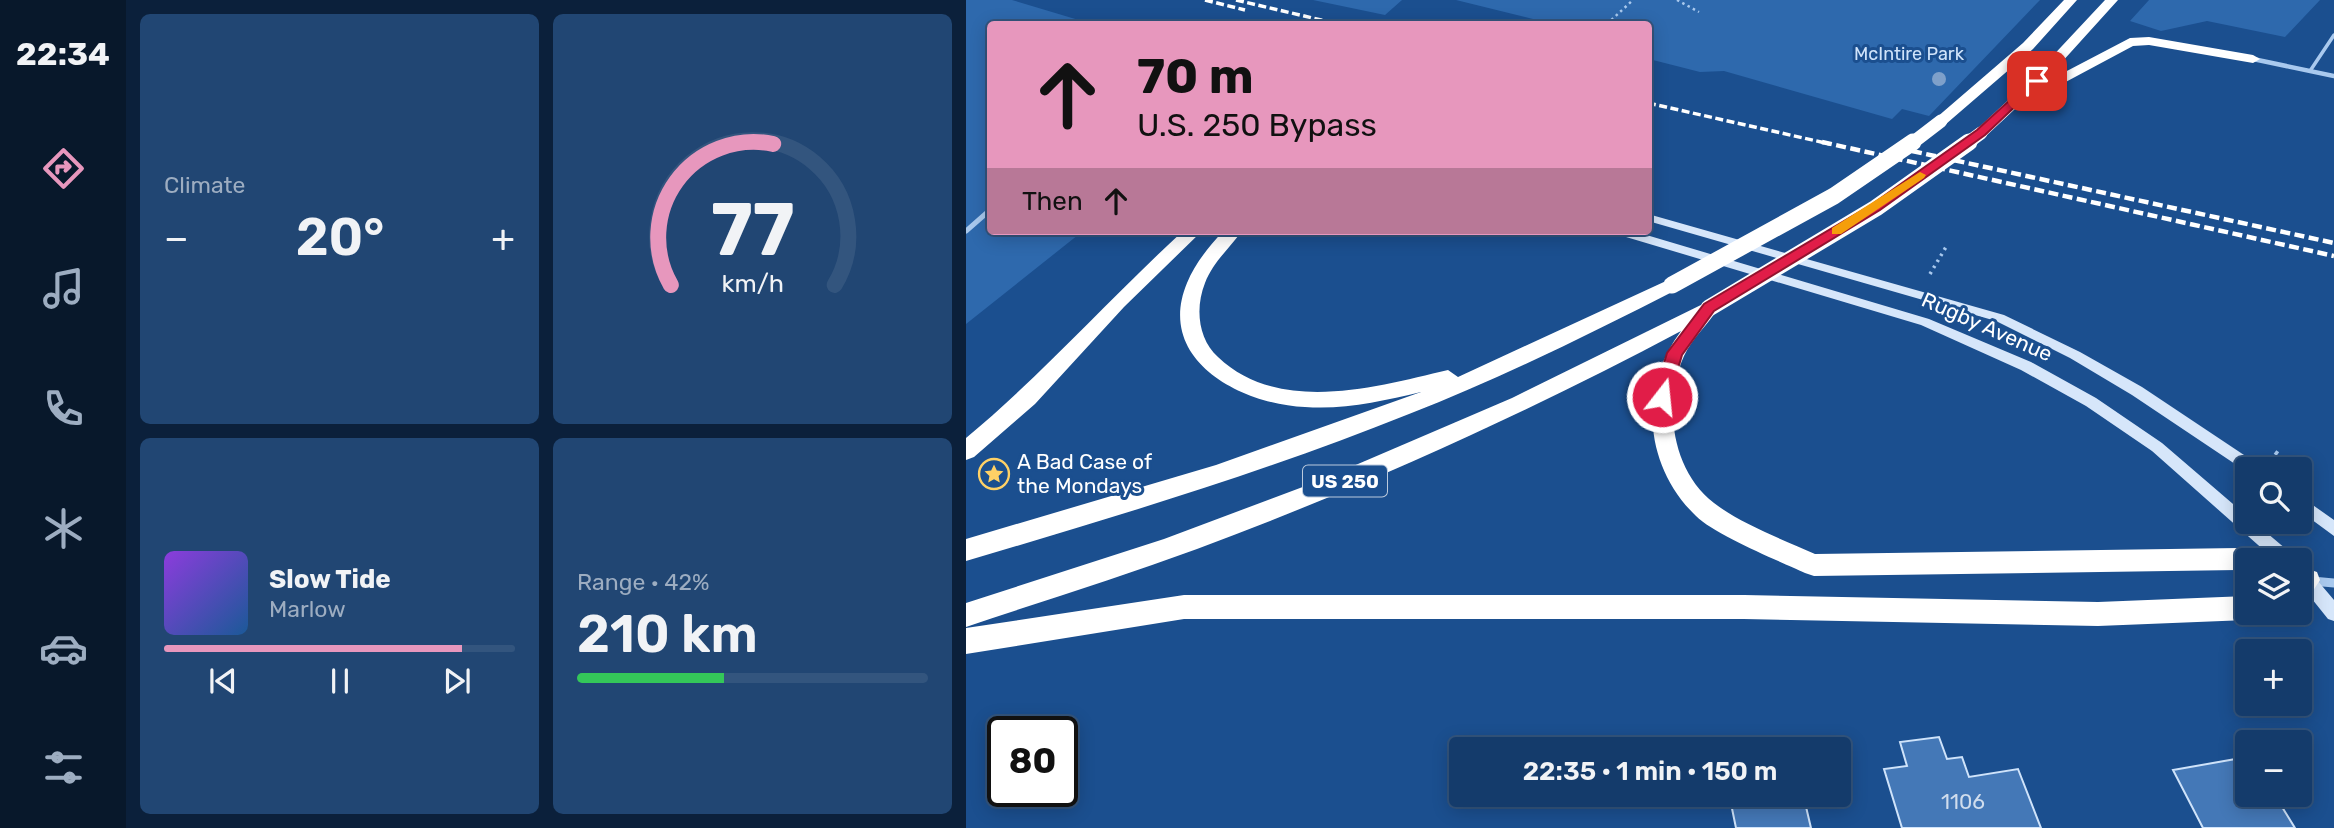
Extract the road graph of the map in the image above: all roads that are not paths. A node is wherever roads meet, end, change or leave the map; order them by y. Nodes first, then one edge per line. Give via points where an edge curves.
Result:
1 (2071, 0) edge
2 (2112, 0) edge
3 (2334, 35) edge
4 (2253, 59) joint
5 (2310, 71) junction
6 (2334, 76) edge
7 (2011, 106) junction
8 (987, 213) edge
9 (1652, 218) edge
10 (966, 231) edge
11 (1189, 235) edge
12 (1229, 235) edge
13 (1633, 235) edge
14 (1709, 308) junction
15 (1501, 367) junction
16 (966, 451) edge
17 (2236, 457) edge
18 (2312, 512) edge
19 (2334, 529) edge
20 (2273, 548) edge
21 (966, 551) edge
22 (2235, 559) edge
23 (2312, 581) edge
24 (2334, 583) edge
25 (2312, 590) edge
26 (2235, 608) edge
27 (2334, 613) edge
28 (966, 615) edge
29 (966, 641) edge

1 - 15 highway, US 250, bridge via 2028,46 1876,170 1672,285
2 - 7 highway, US 250
3 - 5 lane
4 - 5 street
4 - 7 highway via 2149,41 2130,42
5 - 6 street
7 - 14 highway, US 250, bridge via 1854,220
8 - 10 street
9 - 17 street, Rugby Avenue via 2000,318 2076,355
11 - 16 highway via 1117,302 1028,398
12 - 15 highway via 1199,271 1190,298 1189,324 1195,345 1215,368 1244,386 1283,397 1322,399
13 - 20 street, Rugby Avenue via 1926,322 2026,366 2091,402 2157,447
14 - 22 highway via 1675,353 1662,397 1663,437 1677,474 1705,510 1769,545 1814,565
14 - 28 highway, US 250 via 1500,413 1356,476 1191,540
15 - 21 highway, US 250 via 1280,453
18 - 19 street
23 - 24 street
25 - 27 street
26 - 29 highway via 2098,614 1744,607 1184,607

